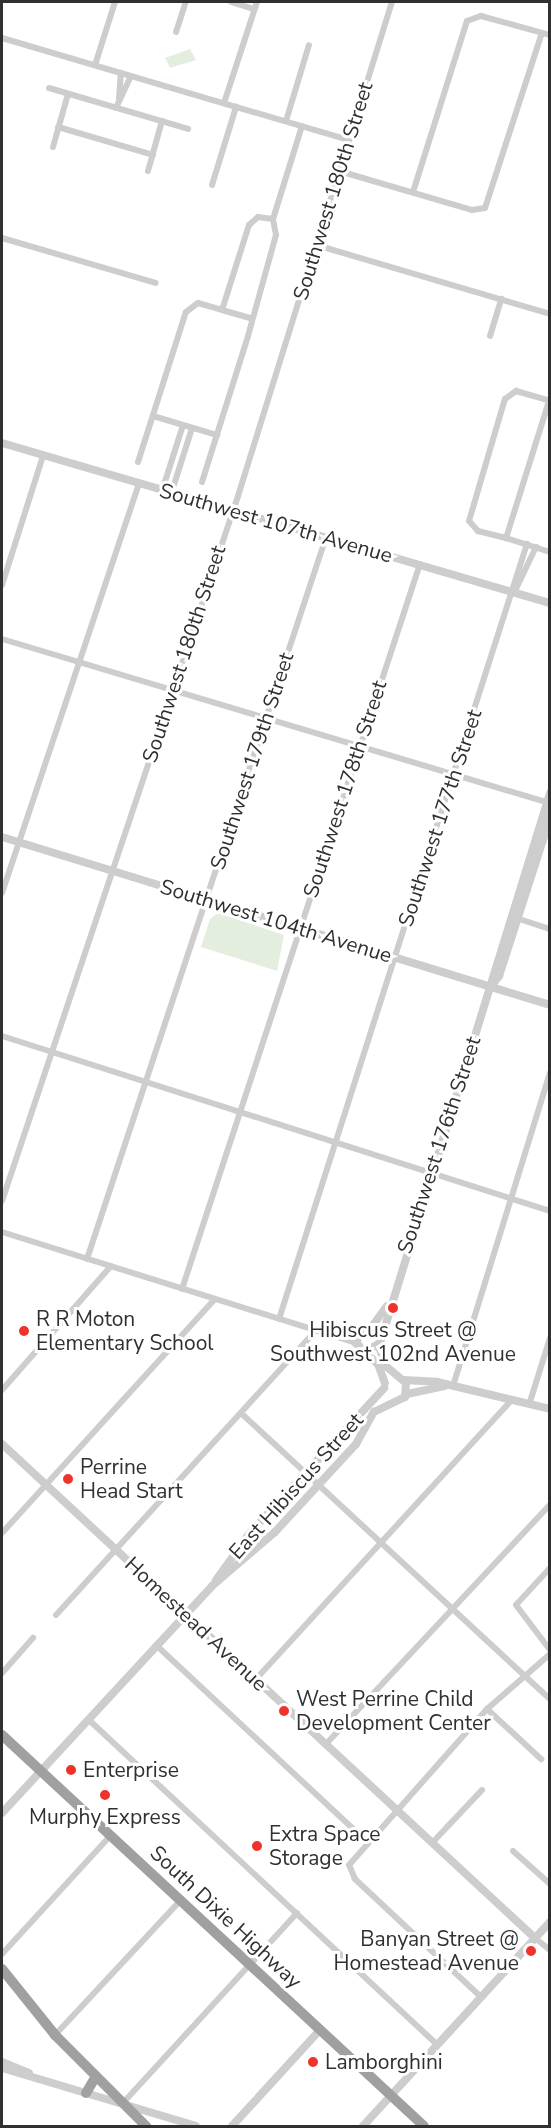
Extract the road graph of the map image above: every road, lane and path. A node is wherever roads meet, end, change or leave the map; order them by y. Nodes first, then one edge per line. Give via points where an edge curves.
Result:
1 (115, 2) edge
2 (186, 2) edge
3 (231, 2) edge
4 (257, 2) edge
5 (392, 2) edge
6 (254, 9) junction
7 (176, 32) dead end
8 (546, 34) edge
9 (2, 38) edge
10 (309, 45) dead end
11 (95, 65) junction
12 (121, 73) junction
13 (131, 76) junction
14 (48, 88) dead end
15 (68, 94) junction
16 (119, 99) junction
17 (224, 103) junction
18 (236, 107) junction
19 (116, 108) junction
20 (162, 121) junction
21 (286, 121) junction
22 (302, 126) junction
23 (58, 127) junction
24 (188, 129) dead end
25 (348, 140) junction
26 (52, 147) dead end
27 (153, 154) junction
28 (148, 171) dead end
29 (339, 171) junction
30 (213, 185) dead end
31 (412, 192) junction
32 (273, 219) junction
33 (2, 238) edge
34 (316, 245) junction
35 (156, 283) dead end
36 (501, 299) junction
37 (222, 310) junction
38 (549, 314) edge
39 (250, 318) junction
40 (490, 336) dead end
41 (549, 401) edge
42 (153, 416) junction
43 (183, 425) junction
44 (192, 428) junction
45 (217, 435) junction
46 (2, 443) edge
47 (43, 456) junction
48 (138, 462) dead end
49 (202, 482) dead end
50 (139, 484) junction
51 (162, 491) junction
52 (171, 494) junction
53 (231, 511) junction
54 (326, 537) junction
55 (506, 538) junction
56 (527, 544) junction
57 (536, 547) junction
58 (549, 552) edge
59 (420, 564) junction
60 (2, 585) edge
61 (515, 592) junction
62 (549, 603) edge
63 (2, 639) edge
64 (78, 662) junction
65 (172, 690) junction
66 (265, 719) junction
67 (360, 746) junction
68 (454, 775) junction
69 (549, 793) edge
70 (548, 802) edge
71 (549, 818) edge
72 (2, 837) edge
73 (18, 842) junction
74 (112, 871) junction
75 (2, 893) edge
76 (206, 899) junction
77 (514, 917) junction
78 (299, 929) junction
79 (549, 929) edge
80 (396, 958) junction
81 (491, 986) junction
82 (549, 1005) edge
83 (2, 1036) edge
84 (52, 1052) junction
85 (549, 1073) edge
86 (146, 1080) junction
87 (241, 1110) junction
88 (337, 1141) junction
89 (430, 1172) junction
90 (511, 1199) junction
91 (2, 1201) edge
92 (549, 1211) edge
93 (2, 1232) edge
94 (87, 1259) junction
95 (111, 1266) junction
96 (182, 1289) junction
97 (214, 1300) junction
98 (388, 1305) junction
99 (279, 1319) junction
100 (370, 1328) junction
101 (315, 1331) junction
102 (358, 1333) junction
103 (380, 1335) junction
104 (549, 1338) edge
105 (356, 1343) junction
106 (379, 1347) junction
107 (364, 1352) junction
108 (402, 1379) junction
109 (384, 1386) junction
110 (449, 1386) junction
111 (2, 1390) edge
112 (407, 1394) junction
113 (391, 1401) junction
114 (511, 1401) junction
115 (529, 1405) junction
116 (549, 1409) edge
117 (242, 1414) junction
118 (2, 1444) edge
119 (306, 1473) junction
120 (317, 1484) junction
121 (45, 1486) junction
122 (549, 1505) edge
123 (2, 1533) edge
124 (382, 1545) junction
125 (116, 1550) junction
126 (549, 1568) edge
127 (212, 1586) junction
128 (453, 1609) junction
129 (185, 1614) junction
130 (56, 1615) dead end
131 (33, 1638) dead end
132 (156, 1646) junction
133 (549, 1652) edge
134 (2, 1673) edge
135 (526, 1677) junction
136 (256, 1679) junction
137 (549, 1699) edge
138 (487, 1708) junction
139 (88, 1720) junction
140 (2, 1735) edge
141 (326, 1744) junction
142 (541, 1759) dead end
143 (41, 1771) junction
144 (482, 1790) dead end
145 (395, 1808) junction
146 (2, 1813) edge
147 (110, 1836) junction
148 (366, 1840) junction
149 (432, 1843) junction
150 (513, 1851) dead end
151 (549, 1884) edge
152 (180, 1901) junction
153 (297, 1913) junction
154 (549, 1922) edge
155 (536, 1938) junction
156 (549, 1950) edge
157 (2, 1954) edge
158 (250, 1965) junction
159 (2, 1969) edge
160 (481, 1997) junction
161 (320, 2030) junction
162 (55, 2035) junction
163 (437, 2043) junction
164 (2, 2062) edge
165 (2, 2068) edge
166 (30, 2074) junction
167 (95, 2078) junction
168 (86, 2093) junction
169 (390, 2095) junction
170 (122, 2104) junction
171 (194, 2126) edge
172 (146, 2127) edge
173 (232, 2127) edge
174 (363, 2127) edge
175 (424, 2127) edge

1 - 11 street
2 - 7 street
3 - 6 street
4 - 6 street
5 - 25 street, Southwest 180th Street
6 - 17 street
8 - 31 street via 487,207 476,211
8 - 31 street via 478,16 466,23
9 - 11 street
10 - 21 street
11 - 12 street
12 - 13 street
12 - 16 street
13 - 16 street
13 - 17 street
14 - 15 street
15 - 19 street
15 - 23 street
16 - 19 street
17 - 18 street
18 - 21 street
18 - 30 street
19 - 20 street
20 - 24 street
20 - 27 street
21 - 22 street
22 - 25 street
22 - 32 street
23 - 26 street
23 - 27 street
25 - 29 street, Southwest 180th Street
27 - 28 street
29 - 31 street
29 - 34 street, Southwest 180th Street
32 - 37 street via 258,218 249,225
32 - 39 street via 276,235
33 - 35 street
34 - 36 street
34 - 53 street, Southwest 180th Street
36 - 38 street
36 - 40 street
37 - 39 street
37 - 42 street via 201,303 187,310
39 - 45 street
41 - 55 street
41 - 55 street via 516,392 505,399 469,521 478,531
42 - 43 street
42 - 48 street
43 - 44 street
43 - 51 street
44 - 45 street
44 - 52 street
45 - 49 street
46 - 47 street, Southwest 107th Avenue
47 - 50 street, Southwest 107th Avenue
47 - 60 street
50 - 51 street, Southwest 107th Avenue
50 - 64 street
51 - 52 street, Southwest 107th Avenue
52 - 53 street, Southwest 107th Avenue
53 - 54 street, Southwest 107th Avenue
53 - 65 street, Southwest 180th Street
54 - 59 street, Southwest 107th Avenue
54 - 66 street, Southwest 179th Street
55 - 56 street
56 - 57 street
56 - 61 street
57 - 58 street
57 - 61 street
59 - 61 street, Southwest 107th Avenue
59 - 67 street, Southwest 178th Street
61 - 62 street, Southwest 107th Avenue
61 - 68 street, Southwest 177th Street
63 - 64 street
64 - 65 street
64 - 73 street
65 - 66 street
65 - 74 street, Southwest 180th Street
66 - 67 street
66 - 76 street, Southwest 179th Street
67 - 68 street
67 - 78 street, Southwest 178th Street
68 - 70 street
68 - 80 street, Southwest 177th Street
69 - 70 street, Southwest 176th Street
70 - 77 street, Southwest 176th Street
71 - 77 street, Southwest 176th Street
72 - 73 street, Southwest 104th Avenue
73 - 74 street, Southwest 104th Avenue
73 - 75 street
74 - 76 street, Southwest 104th Avenue
74 - 84 street, Southwest 180th Street
76 - 78 street, Southwest 104th Avenue
76 - 86 street, Southwest 179th Street
77 - 79 street
77 - 81 street, Southwest 176th Street
78 - 80 street, Southwest 104th Avenue
78 - 87 street, Southwest 178th Street
80 - 81 street, Southwest 104th Avenue
80 - 88 street, Southwest 177th Street
81 - 82 street, Southwest 104th Avenue
81 - 89 street, Southwest 176th Street
83 - 84 street
84 - 86 street
84 - 91 street, Southwest 180th Street
85 - 90 street
86 - 87 street
86 - 94 street, Southwest 179th Street
87 - 88 street
87 - 96 street, Southwest 178th Street
88 - 89 street
88 - 99 street, Southwest 177th Street
89 - 90 street
89 - 98 street, Southwest 176th Street
90 - 92 street
90 - 110 street
93 - 94 street
94 - 95 street
95 - 96 street
95 - 111 street
96 - 97 street
97 - 99 street
97 - 121 street
98 - 100 street, Southwest 176th Street
98 - 103 street, Southwest 176th Street
99 - 101 street
100 - 102 street
100 - 103 street
101 - 102 street
101 - 105 street
101 - 117 street
102 - 105 street
103 - 106 street
104 - 115 street
105 - 107 street
106 - 107 street
106 - 108 street via 386,1366
107 - 109 street via 378,1364
108 - 109 street
108 - 110 street
108 - 112 street
109 - 113 street
109 - 119 street, East Hibiscus Street
110 - 112 street, East Hibiscus Street
110 - 114 street
112 - 113 street, East Hibiscus Street
113 - 120 street, East Hibiscus Street via 374,1412 356,1444
114 - 115 street
114 - 124 street
115 - 116 street
117 - 119 street
117 - 125 street
118 - 121 street, Homestead Avenue
119 - 120 street
119 - 127 street, East Hibiscus Street via 249,1534
120 - 124 street
120 - 127 street, East Hibiscus Street via 254,1554
121 - 123 street
121 - 125 street, Homestead Avenue
122 - 128 street
124 - 128 street
124 - 136 street
125 - 129 street, Homestead Avenue
125 - 130 street
126 - 133 street via 516,1605
127 - 129 street, East Hibiscus Street
128 - 135 street
128 - 141 street
129 - 132 street, East Hibiscus Street
129 - 136 street, Homestead Avenue
131 - 134 street
132 - 139 street, East Hibiscus Street
132 - 148 street
133 - 135 street
135 - 137 street
135 - 138 street via 513,1681
136 - 141 street, Homestead Avenue
138 - 142 street
138 - 145 street
139 - 143 street, East Hibiscus Street
139 - 153 street
140 - 143 highway, South Dixie Highway
141 - 145 street, Homestead Avenue
143 - 146 street
143 - 147 highway, South Dixie Highway
144 - 149 street
145 - 148 street
145 - 149 street, Homestead Avenue
147 - 152 highway, South Dixie Highway
147 - 157 street
148 - 160 street via 348,1867
149 - 155 street, Homestead Avenue
150 - 151 street
152 - 158 highway, South Dixie Highway
152 - 162 street
153 - 158 street
153 - 163 street
154 - 155 street
155 - 156 street, Homestead Avenue
155 - 160 street
158 - 161 highway, South Dixie Highway
158 - 170 street
159 - 162 highway
160 - 163 street
161 - 169 highway, South Dixie Highway
161 - 173 street
162 - 167 highway
163 - 169 street
164 - 166 street
165 - 166 street
166 - 168 street
167 - 168 highway
167 - 170 highway
168 - 170 street
169 - 174 street
169 - 175 highway, South Dixie Highway
170 - 171 street
170 - 172 highway

